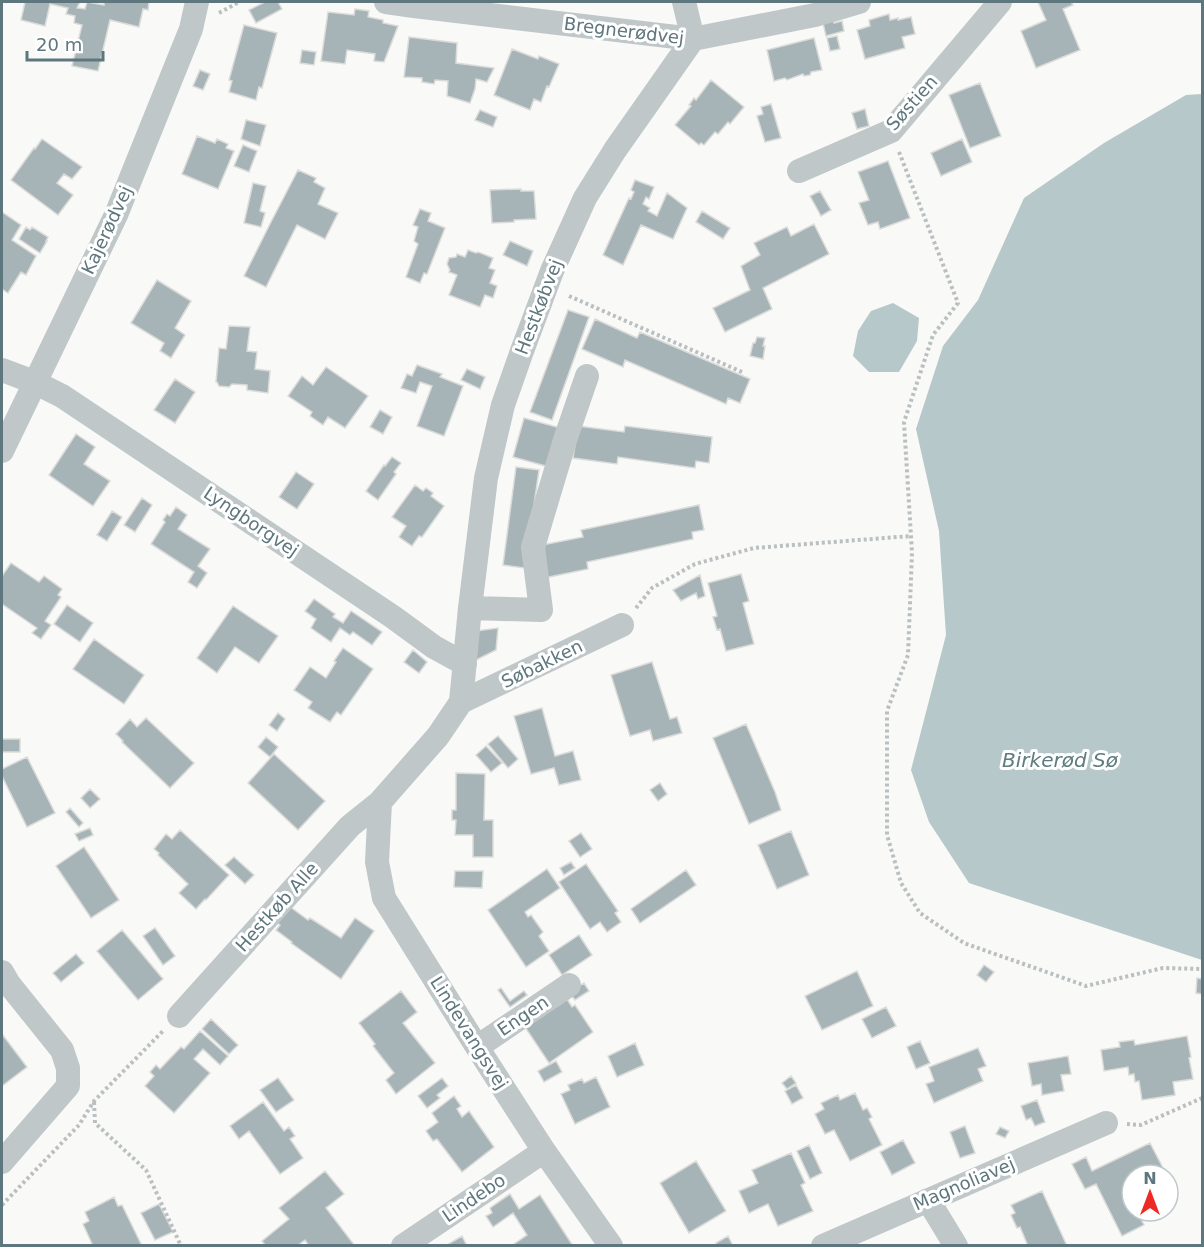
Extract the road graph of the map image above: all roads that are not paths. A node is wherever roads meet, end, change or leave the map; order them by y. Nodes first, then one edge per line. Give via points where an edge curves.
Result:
1 (197, 2) edge
2 (386, 2) edge
3 (684, 2) edge
4 (859, 2) edge
5 (1000, 2) edge
6 (693, 39) junction
7 (799, 171) dead end
8 (2, 370) edge
9 (587, 376) dead end
10 (34, 382) junction
11 (2, 451) edge
12 (470, 608) junction
13 (622, 625) road end
14 (465, 664) junction
15 (461, 702) junction
16 (380, 802) junction
17 (2, 972) edge
18 (569, 985) dead end
19 (178, 1016) road end
20 (477, 1047) junction
21 (1106, 1123) road end
22 (544, 1151) junction
23 (2, 1162) edge
24 (928, 1200) junction
25 (403, 1245) edge
26 (611, 1245) edge
27 (823, 1245) edge
28 (956, 1245) edge

1 - 10 street, Kajerødvej via 191,29 116,215
2 - 6 street, Bregnerødvej
3 - 6 street
4 - 6 street, Bregnerødvej via 815,15
5 - 7 street, Søstien via 891,131
6 - 12 street, Hestkøbvej via 585,198 547,286 503,405 486,478
8 - 10 street, Lyngborgvej
9 - 12 street via 533,547 541,610
10 - 11 street, Kajerødvej
10 - 14 street, Lyngborgvej via 62,396 434,647
12 - 14 street, Hestkøbvej
13 - 15 street, Søbakken
14 - 15 street, Hestkøbvej
15 - 16 street, Hestkøbvej via 438,736
16 - 19 street, Hestkøb Alle via 350,826
16 - 20 street, Lindevangsvej via 377,862 384,898
17 - 23 street via 62,1050 68,1086
18 - 20 street, Engen
20 - 22 street, Lindevangsvej
21 - 24 street, Magnoliavej
22 - 25 street, Lindebo
22 - 26 street, Lindevangsvej
24 - 27 street, Magnoliavej
24 - 28 street

